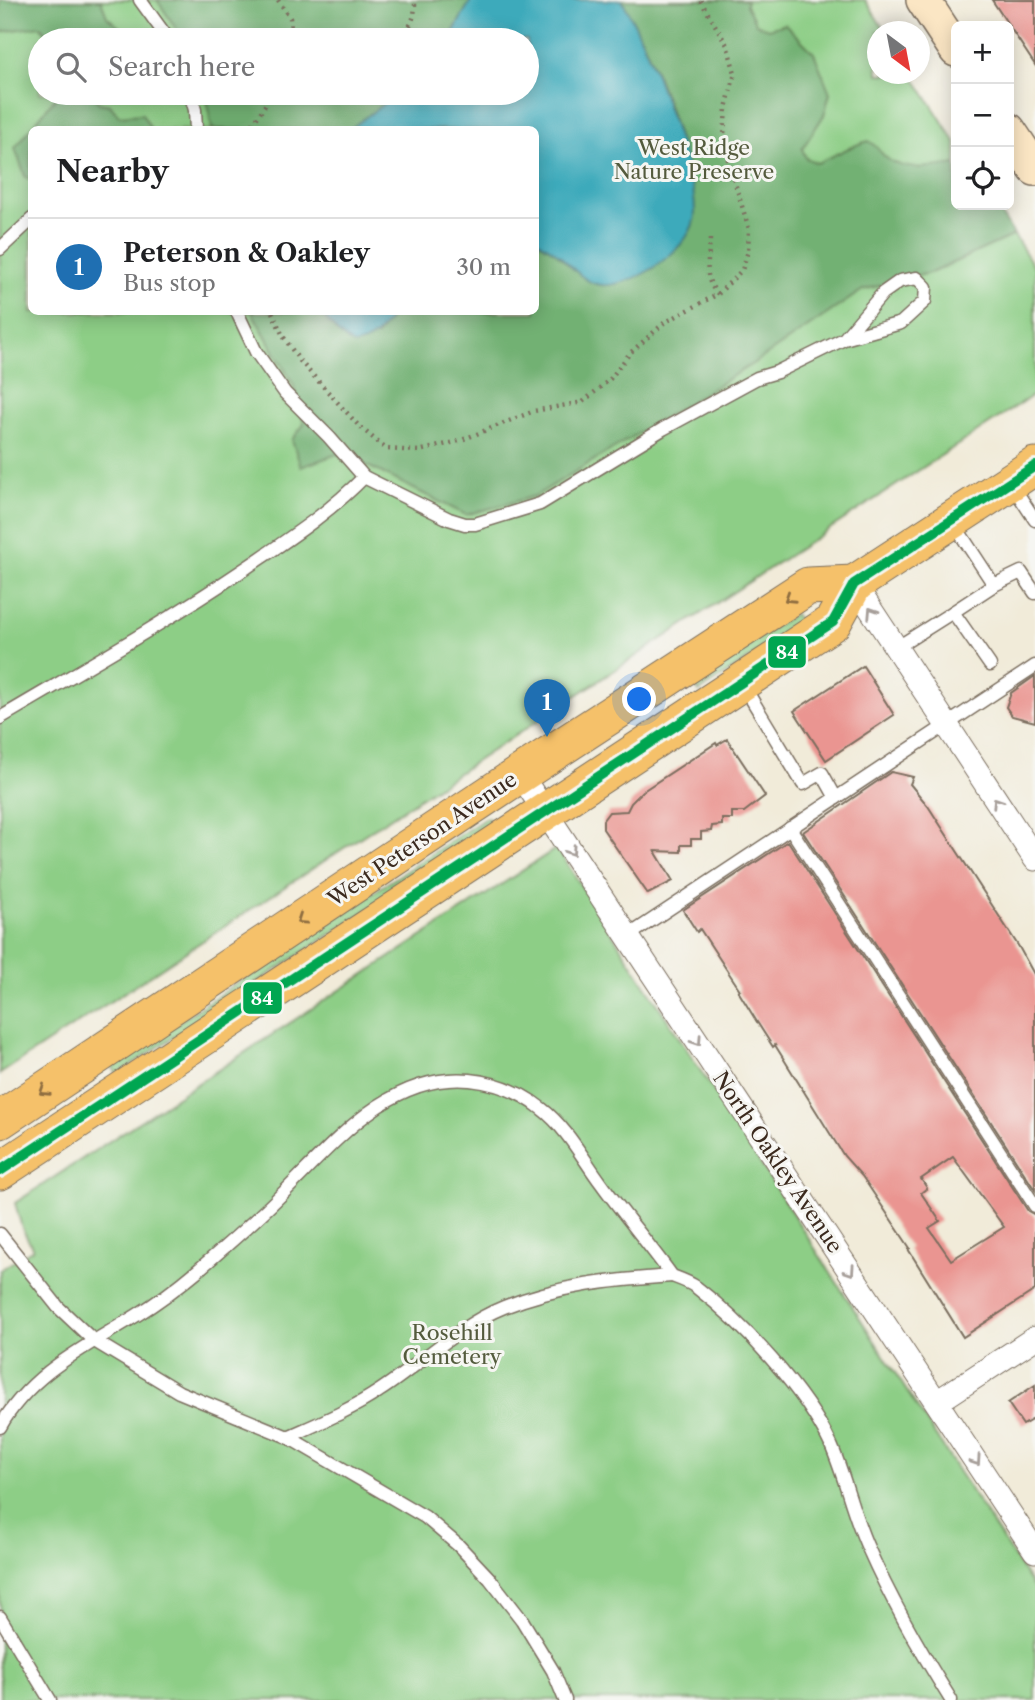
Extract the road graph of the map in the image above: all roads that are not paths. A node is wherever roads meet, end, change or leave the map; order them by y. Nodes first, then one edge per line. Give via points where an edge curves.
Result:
1 (140, 0) edge
2 (923, 0) edge
3 (160, 28) edge
4 (951, 42) edge
5 (193, 105) edge
6 (196, 126) edge
7 (1014, 138) edge
8 (1035, 170) edge
9 (28, 223) edge
10 (0, 248) edge
11 (238, 315) edge
12 (844, 339) junction
13 (1022, 474) edge
14 (364, 477) junction
15 (1035, 520) edge
16 (952, 521) junction
17 (854, 584) junction
18 (994, 585) junction
19 (1035, 593) edge
20 (953, 612) junction
21 (896, 648) junction
22 (989, 665) dead end
23 (1035, 666) edge
24 (741, 682) junction
25 (0, 718) edge
26 (946, 724) junction
27 (520, 774) junction
28 (836, 797) junction
29 (545, 811) junction
30 (790, 828) junction
31 (1035, 859) edge
32 (628, 936) junction
33 (0, 1120) edge
34 (0, 1171) edge
35 (1035, 1206) edge
36 (0, 1234) edge
37 (672, 1276) junction
38 (1035, 1338) edge
39 (93, 1340) junction
40 (937, 1402) junction
41 (0, 1427) edge
42 (288, 1437) junction
43 (1035, 1551) edge
44 (0, 1618) edge
45 (50, 1700) edge
46 (565, 1700) edge
47 (951, 1700) edge

1 - 3 lane
2 - 4 main road
5 - 6 lane
7 - 8 main road
9 - 10 lane
11 - 14 lane via 256,352 285,393
12 - 12 lane via 883,293 900,281 917,278 926,287 925,300 901,323
12 - 14 lane via 757,377 540,505 506,515 465,524
13 - 15 lane
13 - 16 main road, West Peterson Avenue
14 - 25 lane via 341,501 295,535 170,619
16 - 17 main road, West Peterson Avenue
16 - 18 lane
21 -> 17 street
17 - 24 main road, West Peterson Avenue via 833,621
17 -> 27 main road, West Peterson Avenue via 808,586
18 - 19 lane via 1021,572
18 - 20 lane
20 - 21 lane
20 - 22 lane
21 - 26 street
23 - 26 lane
24 - 28 lane via 803,784 822,773
24 - 29 main road, West Peterson Avenue
26 - 28 lane
31 -> 26 street
27 - 29 street, North Oakley Avenue
27 -> 33 main road, West Peterson Avenue
28 - 30 lane
29 -> 32 street, North Oakley Avenue
29 - 34 main road, West Peterson Avenue
30 - 32 lane
30 - 35 lane
32 -> 40 street, North Oakley Avenue
36 - 39 lane via 58,1307
37 - 39 lane via 568,1136 544,1111 519,1093 489,1082 428,1082 376,1107 187,1279
37 - 42 lane via 595,1282 502,1308 473,1323 348,1410
37 - 47 lane via 694,1285 738,1325 816,1418 831,1445 868,1548
38 - 40 street
39 - 41 lane via 28,1388
39 - 42 lane via 179,1392
40 -> 43 street, North Oakley Avenue
42 - 46 lane via 425,1517 460,1546 522,1620
44 - 45 lane

